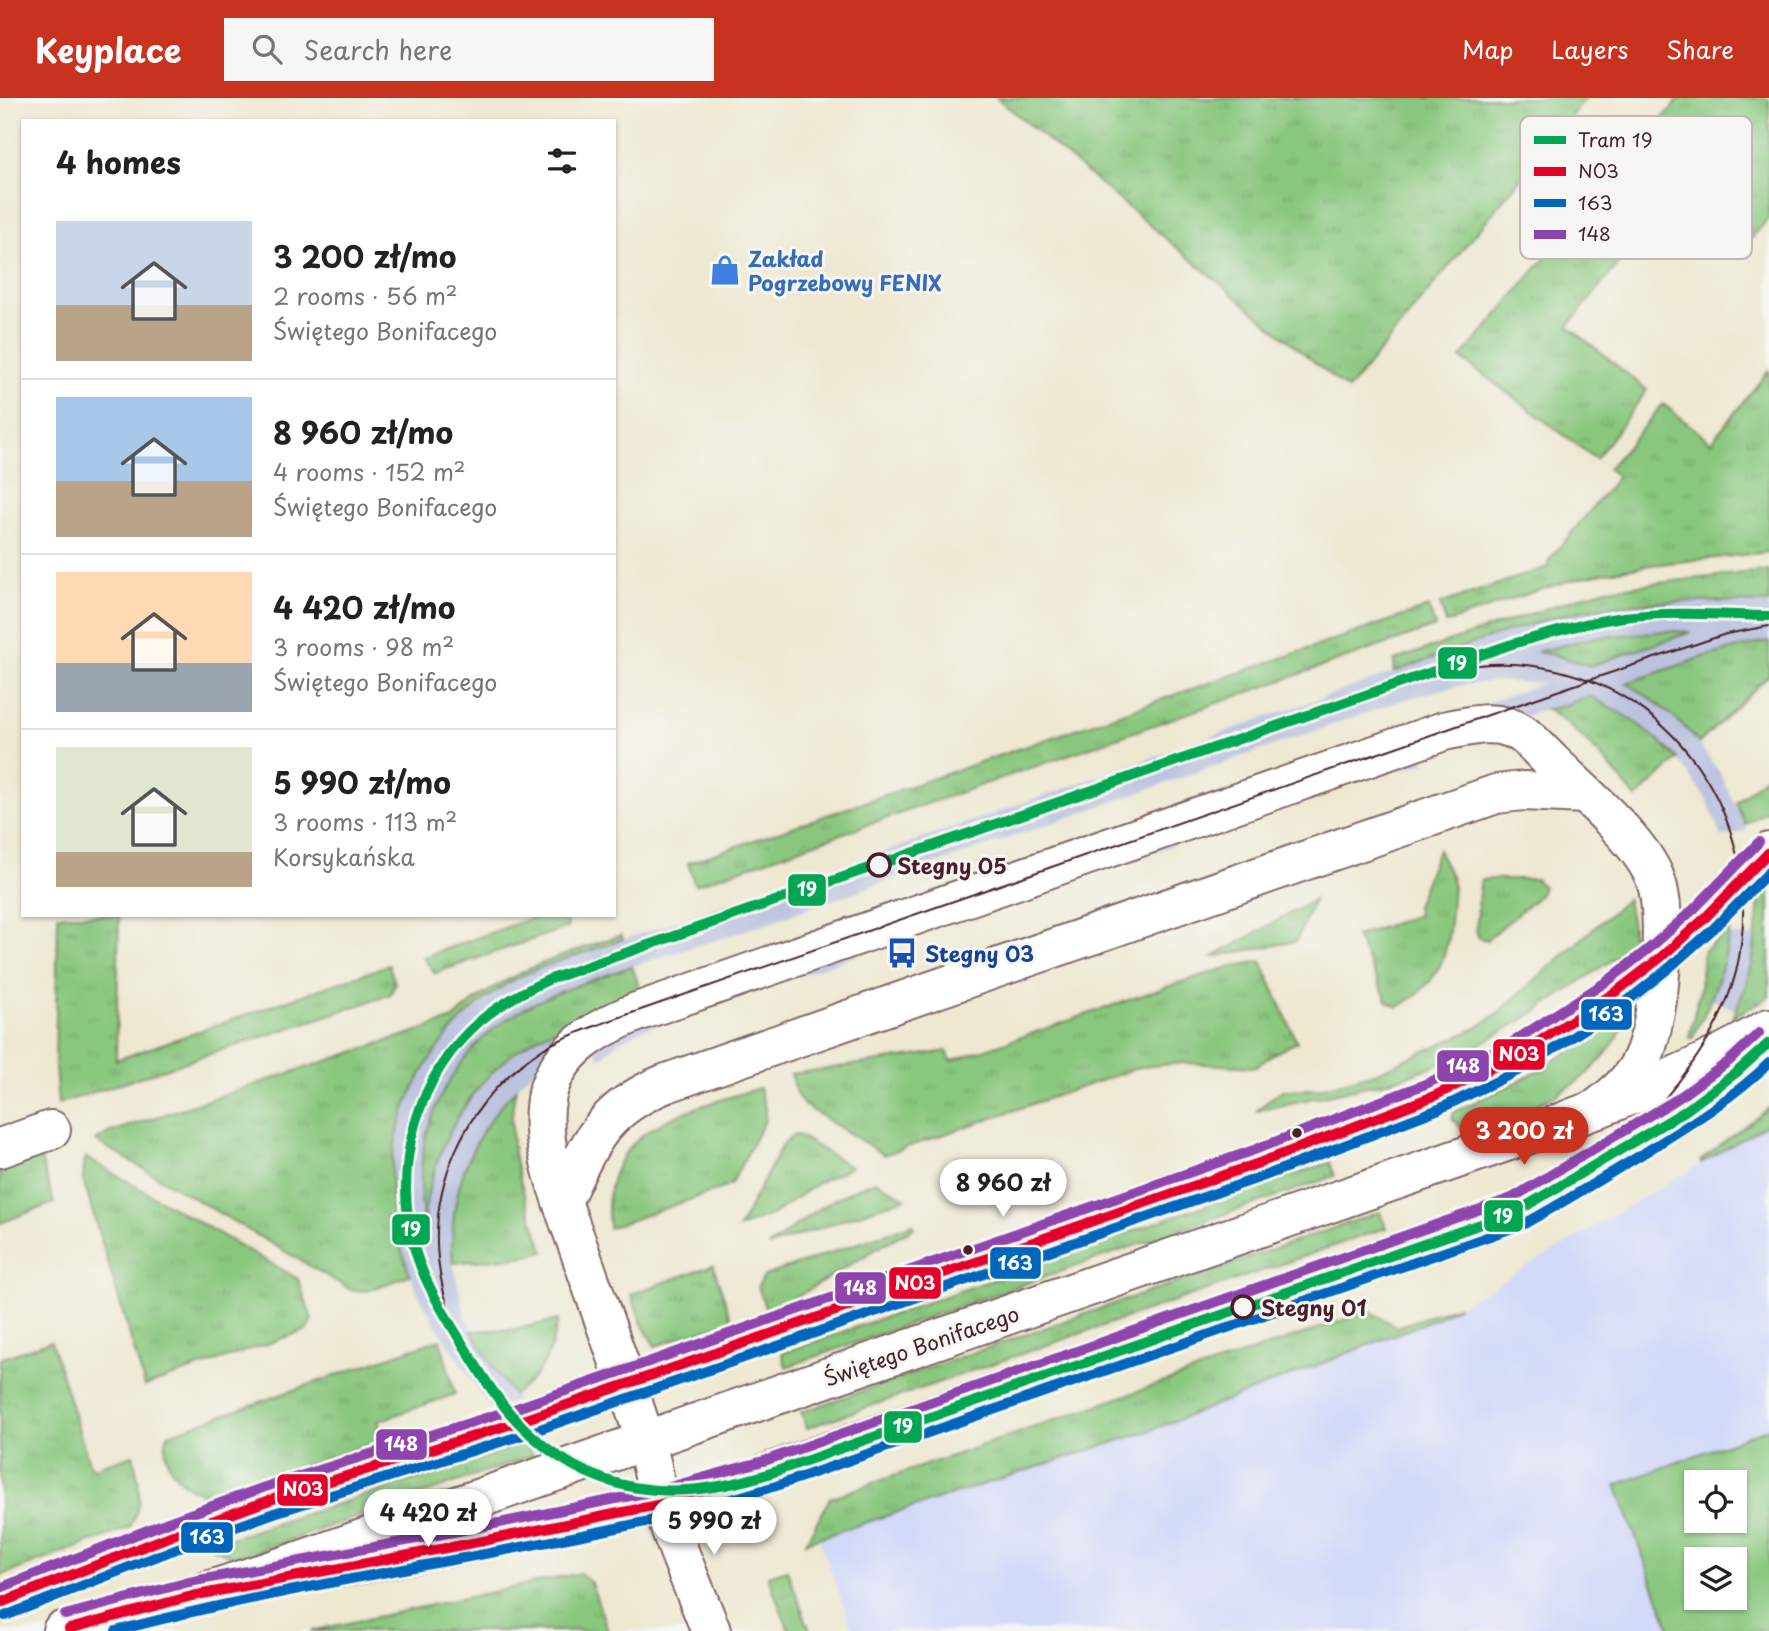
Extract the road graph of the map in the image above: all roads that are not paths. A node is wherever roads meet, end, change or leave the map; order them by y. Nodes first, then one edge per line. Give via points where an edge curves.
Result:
1 (1585, 794) junction
2 (1769, 852) edge
3 (1660, 958) junction
4 (1769, 1028) edge
5 (1769, 1042) edge
6 (1595, 1110) junction
7 (51, 1130) dead end
8 (0, 1147) edge
9 (563, 1199) junction
10 (625, 1384) junction
11 (646, 1442) junction
12 (662, 1504) junction
13 (192, 1596) junction
14 (0, 1603) edge
15 (62, 1631) edge
16 (711, 1631) edge

1 - 3 street via 1648,862 1661,905
1 - 9 street via 1496,794 664,1084 626,1102 607,1121 590,1144
1 - 9 street via 1521,733 1488,723 1444,731 614,1021 564,1058 547,1094 546,1140
2 - 3 street via 1721,904
3 - 6 street via 1652,1026 1641,1060 1624,1085
3 - 10 street via 1595,1007 1535,1044 1402,1110
4 - 6 street, Świętego Bonifacego via 1706,1062
5 - 12 street via 1691,1107 1518,1211 771,1473
6 - 11 street, Świętego Bonifacego
7 - 8 street
9 - 10 street
10 - 11 street
10 - 14 street via 258,1504
11 - 12 street
11 - 13 street, Świętego Bonifacego
12 - 13 street
12 - 16 street
13 - 15 street, Świętego Bonifacego

